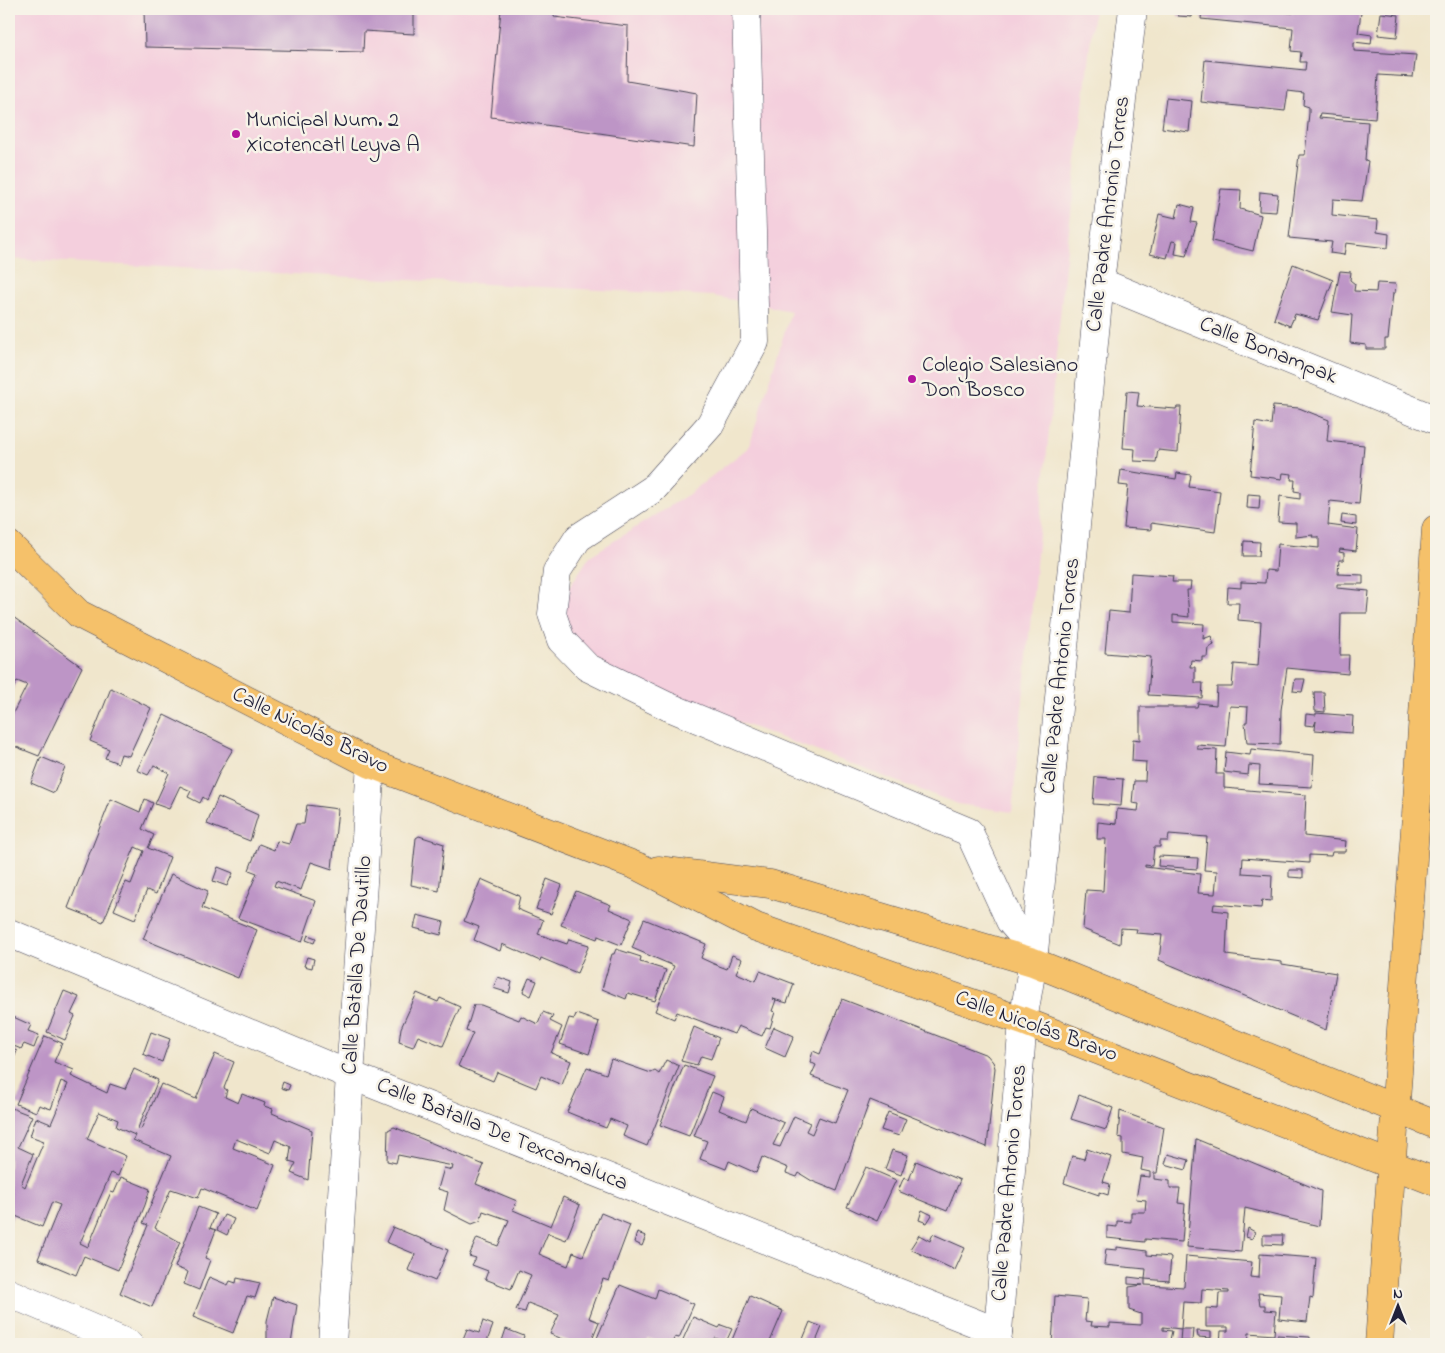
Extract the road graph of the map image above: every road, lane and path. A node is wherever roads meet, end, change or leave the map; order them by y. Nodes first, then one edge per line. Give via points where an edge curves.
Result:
1 (746, 9) edge
2 (1133, 9) edge
3 (1100, 282) junction
4 (1436, 420) edge
5 (1436, 529) edge
6 (9, 546) edge
7 (1432, 659) edge
8 (371, 764) junction
9 (639, 867) junction
10 (9, 933) edge
11 (1034, 955) junction
12 (1023, 1021) junction
13 (350, 1075) junction
14 (1396, 1110) junction
15 (1436, 1125) edge
16 (1392, 1165) junction
17 (1436, 1182) edge
18 (9, 1293) edge
19 (997, 1338) edge
20 (130, 1344) edge
21 (332, 1344) edge
22 (1379, 1344) edge

1 - 11 street via 755,342 710,425 653,489 578,538 556,571 552,614 561,640 587,667 667,706 969,832 1010,921
2 - 3 street, Calle Padre Antonio Torres
3 - 4 street, Calle Bonampak
3 - 11 street, Calle Padre Antonio Torres
5 - 7 main road
6 - 8 main road, Calle Nicolás Bravo via 79,614
7 - 14 main road
8 - 9 main road, Calle Nicolás Bravo
8 - 13 street, Calle Batalla De Dautillo
9 - 11 main road, Calle Nicolás Bravo via 770,884
9 - 12 main road, Calle Nicolás Bravo via 756,927
10 - 13 street, Calle Batalla De Texcamaluca
11 - 12 street, Calle Padre Antonio Torres
11 - 14 main road, Calle Nicolás Bravo
12 - 16 main road, Calle Nicolás Bravo
12 - 19 street, Calle Padre Antonio Torres
13 - 19 street, Calle Batalla De Texcamaluca
13 - 21 street, Calle Batalla De Dautillo
14 - 15 main road, Calle Nicolás Bravo
14 - 16 main road
16 - 17 main road, Calle Nicolás Bravo
16 - 22 main road
18 - 20 street

